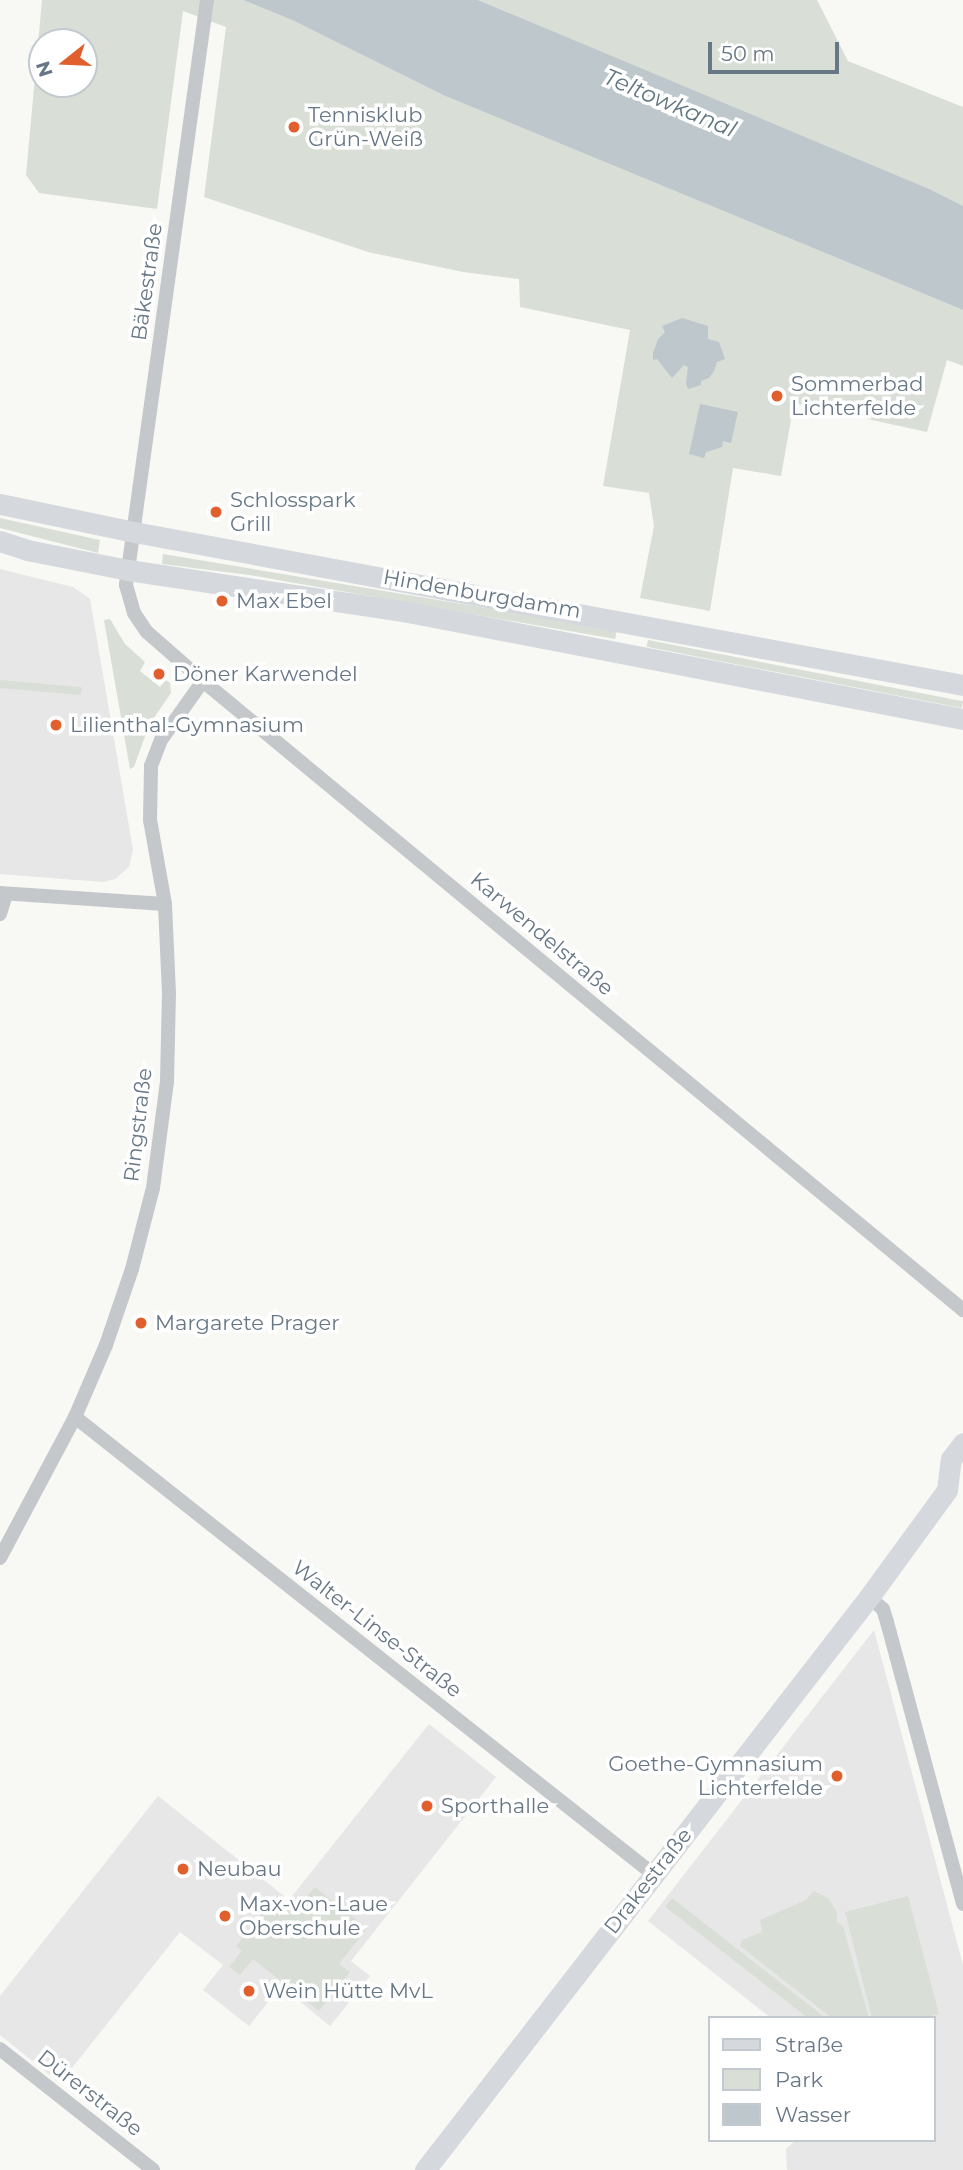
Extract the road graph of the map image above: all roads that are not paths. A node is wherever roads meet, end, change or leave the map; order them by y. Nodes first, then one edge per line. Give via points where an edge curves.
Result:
1 (207, 0) edge
2 (0, 504) edge
3 (134, 532) junction
4 (0, 541) edge
5 (128, 570) junction
6 (203, 681) junction
7 (963, 685) edge
8 (963, 719) edge
9 (3, 894) edge
10 (164, 904) junction
11 (0, 914) edge
12 (963, 1310) edge
13 (75, 1417) junction
14 (963, 1443) edge
15 (955, 1487) edge
16 (0, 1558) edge
17 (869, 1597) junction
18 (653, 1874) junction
19 (963, 1904) edge
20 (0, 2049) edge
21 (153, 2170) edge
22 (425, 2170) edge

1 - 3 street, Bäkestraße
2 - 3 main road, Hindenburgdamm
3 - 5 street, Bäkestraße
3 - 7 main road, Hindenburgdamm
4 - 5 main road, Hindenburgdamm
5 - 6 street, Karwendelstraße via 126,585 134,613 147,632
5 - 8 main road, Hindenburgdamm via 408,612
6 - 10 street, Ringstraße via 160,740 151,766 150,820
6 - 12 street, Karwendelstraße
9 - 10 street
9 - 11 street
10 - 13 street, Ringstraße via 167,1082 153,1188 113,1324
13 - 16 street, Ringstraße
13 - 18 street, Walter-Linse-Straße
14 - 15 main road, Drakestraße via 951,1459
15 - 17 main road, Drakestraße
17 - 18 main road, Drakestraße
17 - 19 street via 883,1609 887,1622
18 - 22 main road, Drakestraße
20 - 21 street, Dürerstraße

